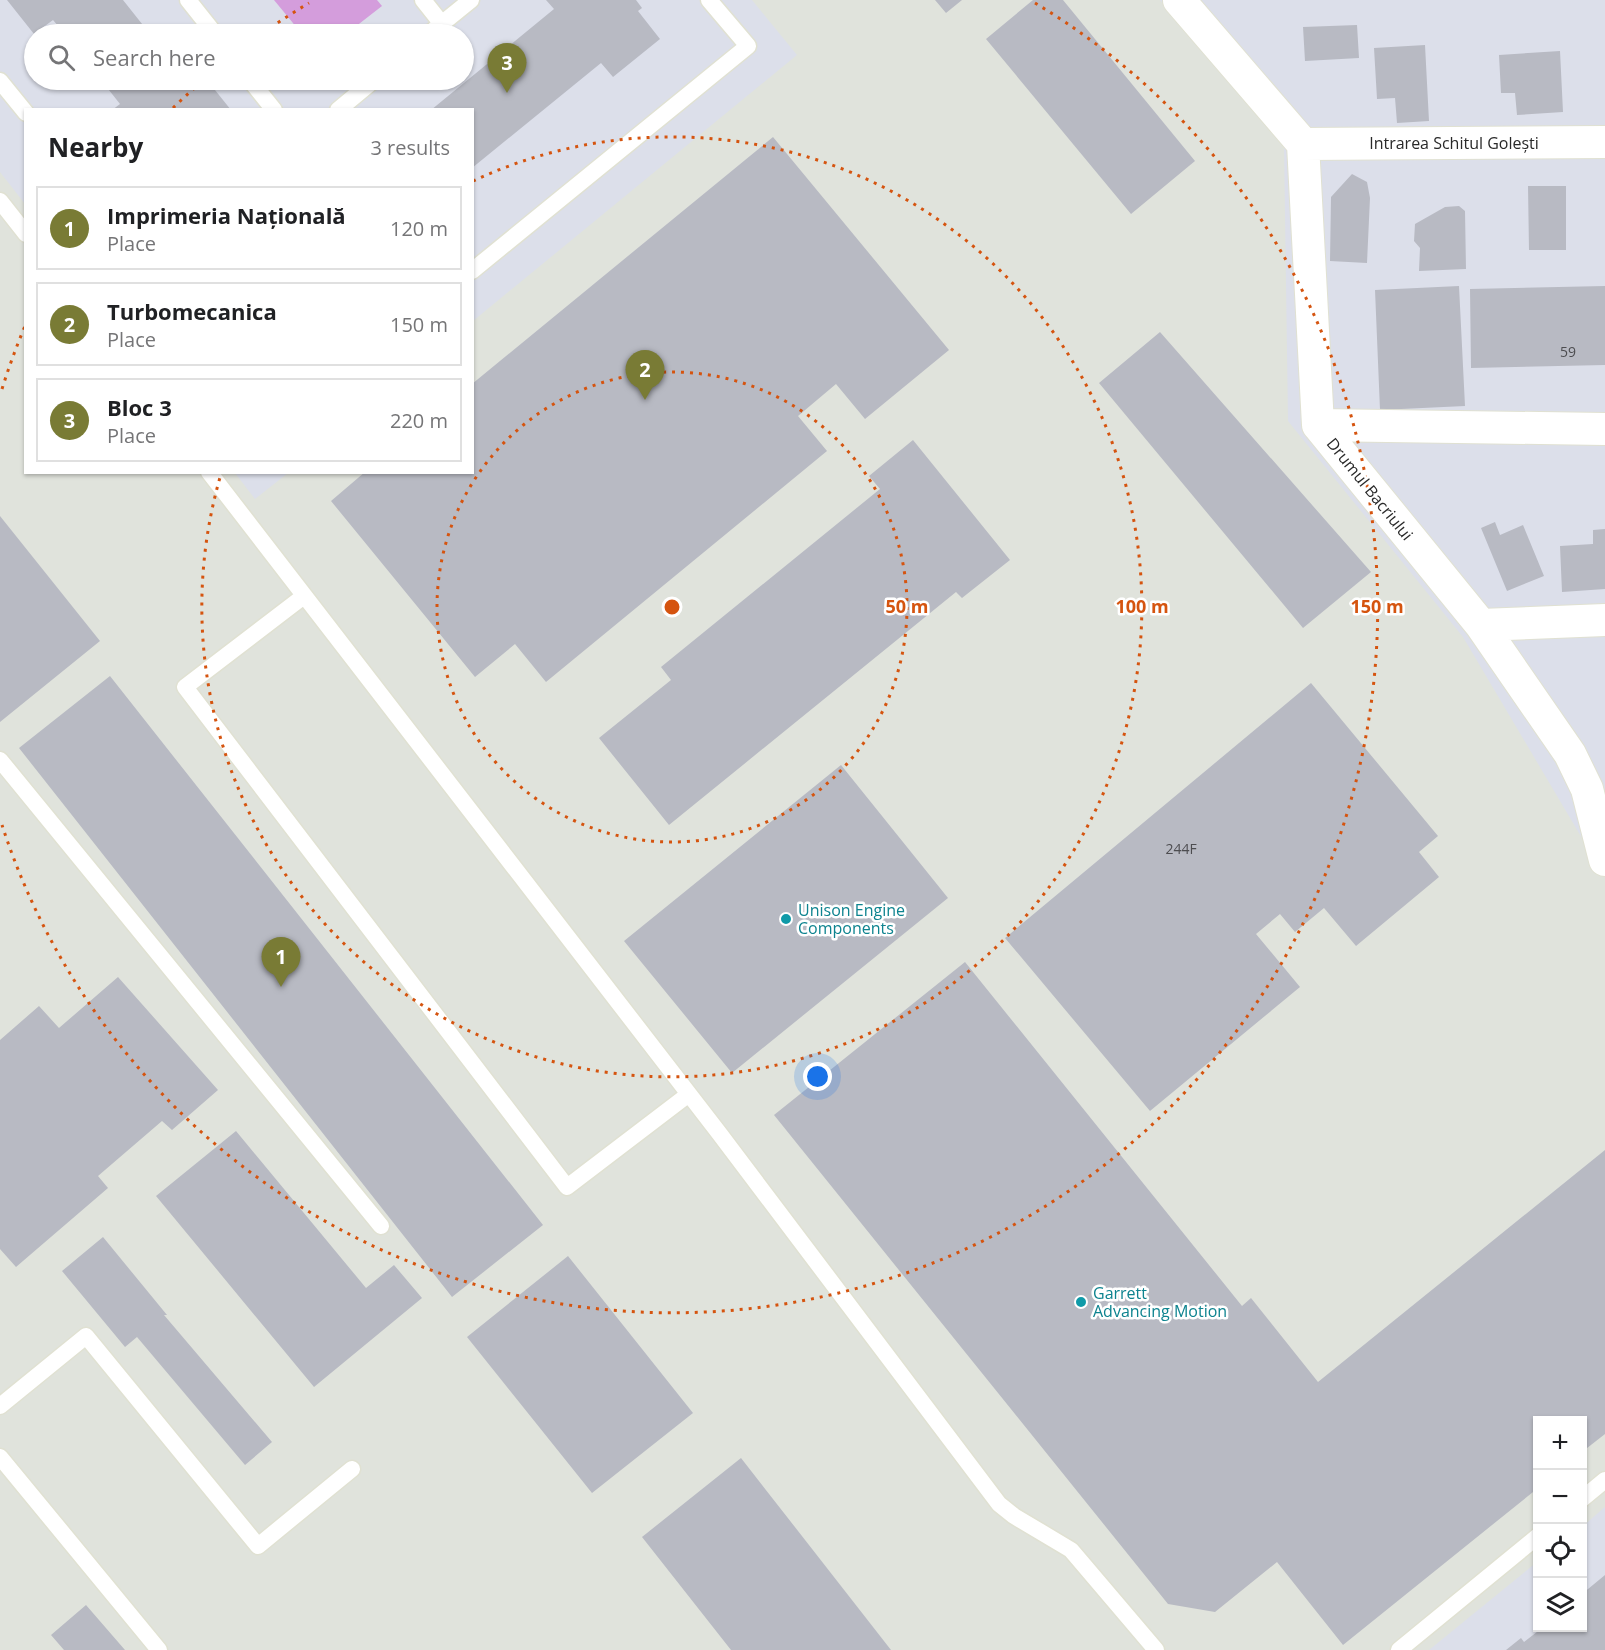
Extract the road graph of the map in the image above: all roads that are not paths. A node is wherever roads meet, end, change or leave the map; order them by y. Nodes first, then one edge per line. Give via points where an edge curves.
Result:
1 (188, 0) edge
2 (423, 0) edge
3 (471, 0) edge
4 (709, 0) edge
5 (1179, 0) edge
6 (207, 24) edge
7 (434, 24) edge
8 (442, 24) edge
9 (0, 81) edge
10 (258, 90) edge
11 (362, 90) edge
12 (272, 108) edge
13 (340, 108) edge
14 (24, 111) edge
15 (1605, 142) edge
16 (1303, 144) junction
17 (0, 201) edge
18 (24, 231) edge
19 (474, 269) edge
20 (1318, 425) junction
21 (1605, 429) edge
22 (211, 474) edge
23 (304, 596) junction
24 (1605, 620) edge
25 (1481, 625) junction
26 (0, 760) edge
27 (1602, 825) edge
28 (1605, 860) edge
29 (689, 1094) junction
30 (381, 1226) dead end
31 (0, 1406) edge
32 (0, 1457) edge
33 (352, 1469) dead end
34 (1605, 1480) edge
35 (1587, 1495) edge
36 (1533, 1540) edge
37 (159, 1650) edge
38 (1156, 1650) edge
39 (1399, 1650) edge

1 - 6 lane
2 - 7 lane
3 - 8 lane
4 - 19 lane via 748,46
5 - 16 street
9 - 14 lane
10 - 12 lane
11 - 13 lane
15 - 16 street, Intrarea Schitul Golești
16 - 20 street, Drumul Bacriului
17 - 18 lane
20 - 21 street
20 - 25 street, Drumul Bacriului
22 - 23 lane
23 - 29 lane
23 - 29 lane via 184,687 567,1187
24 - 25 street
25 - 27 street, Drumul Bacriului via 1570,754
26 - 30 lane
27 - 28 street, Drumul Bacriului
29 - 38 lane via 999,1504 1071,1550
31 - 33 lane via 86,1336 258,1546
32 - 37 lane
34 - 35 lane
36 - 39 lane

